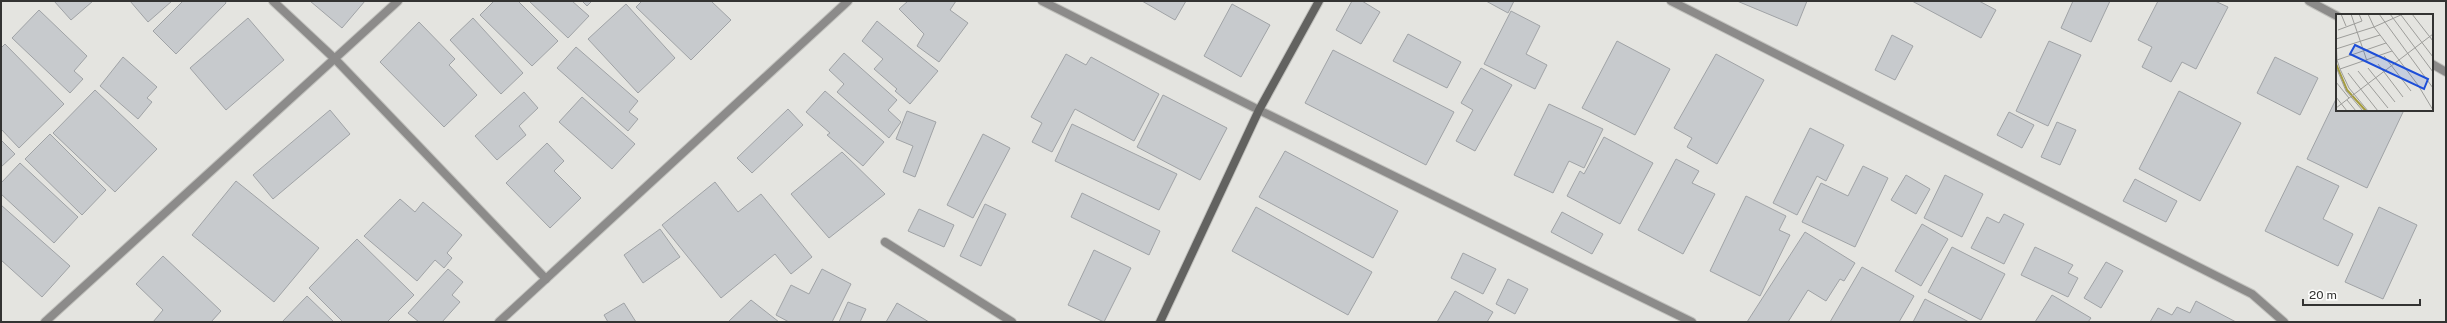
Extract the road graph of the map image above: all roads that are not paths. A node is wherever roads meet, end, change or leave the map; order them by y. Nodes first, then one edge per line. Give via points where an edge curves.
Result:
1 (273, 1) edge
2 (398, 1) edge
3 (848, 1) edge
4 (1042, 1) edge
5 (1319, 1) edge
6 (1671, 1) edge
7 (2309, 1) edge
8 (2336, 15) edge
9 (335, 59) junction
10 (2433, 65) edge
11 (2446, 72) edge
12 (1259, 110) junction
13 (885, 242) dead end
14 (546, 279) junction
15 (45, 322) edge
16 (499, 322) edge
17 (1012, 322) edge
18 (1160, 322) edge
19 (1692, 322) edge
20 (2284, 322) edge

1 - 9 street
2 - 9 street
3 - 14 street
4 - 12 street
5 - 12 main road
6 - 20 street via 2252,294
7 - 8 street
9 - 14 street
9 - 15 street
10 - 11 street
12 - 18 main road
12 - 19 street
13 - 17 street
14 - 16 street

